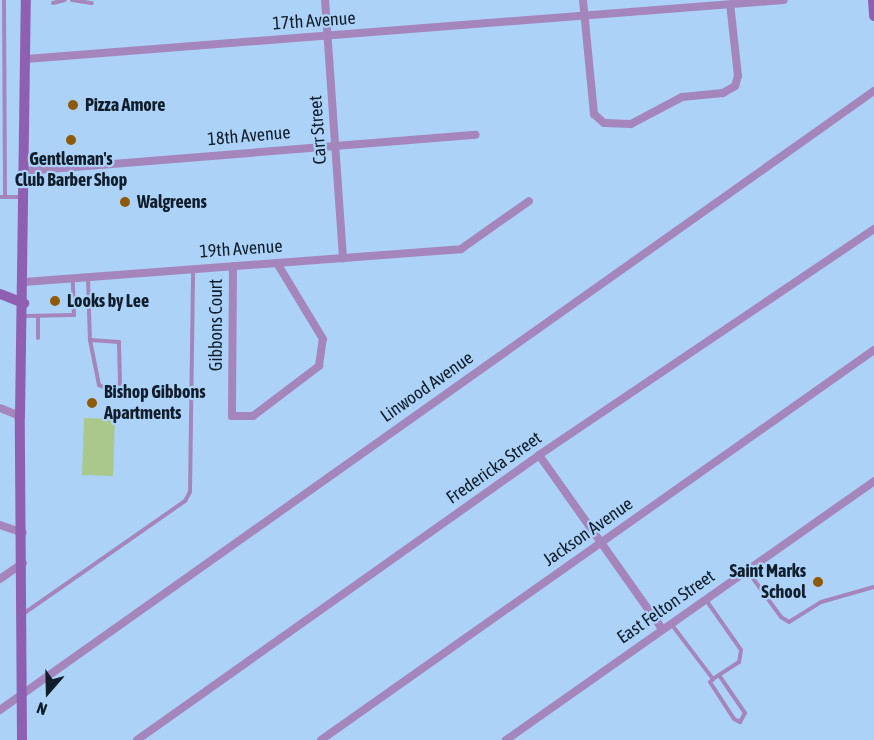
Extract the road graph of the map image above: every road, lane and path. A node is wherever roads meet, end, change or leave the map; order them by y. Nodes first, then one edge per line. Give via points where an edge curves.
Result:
1 (4, 0) edge
2 (26, 0) edge
3 (325, 0) edge
4 (583, 0) edge
5 (784, 0) edge
6 (873, 0) edge
7 (65, 2) edge
8 (72, 2) edge
9 (53, 3) dead end
10 (92, 3) dead end
11 (730, 4) junction
12 (874, 9) edge
13 (584, 16) junction
14 (874, 16) edge
15 (328, 36) junction
16 (26, 59) junction
17 (874, 91) edge
18 (476, 135) dead end
19 (335, 144) junction
20 (25, 171) junction
21 (2, 197) edge
22 (25, 197) junction
23 (529, 201) dead end
24 (874, 229) edge
25 (343, 258) junction
26 (277, 263) junction
27 (233, 266) junction
28 (193, 269) junction
29 (88, 277) junction
30 (73, 278) junction
31 (24, 282) junction
32 (0, 294) edge
33 (24, 303) junction
34 (24, 316) junction
35 (38, 316) junction
36 (38, 338) dead end
37 (90, 340) junction
38 (874, 350) edge
39 (0, 408) edge
40 (20, 416) junction
41 (539, 455) junction
42 (874, 481) edge
43 (0, 525) edge
44 (23, 533) junction
45 (603, 542) junction
46 (23, 563) junction
47 (747, 570) junction
48 (0, 579) edge
49 (874, 587) edge
50 (705, 599) junction
51 (23, 615) junction
52 (671, 623) junction
53 (662, 629) junction
54 (719, 675) junction
55 (713, 679) junction
56 (22, 694) junction
57 (0, 710) edge
58 (22, 740) edge
59 (138, 740) edge
60 (321, 740) edge
61 (506, 740) edge

1 - 21 lane
2 - 16 street
3 - 15 street, Carr Street
4 - 13 street
5 - 11 street, 17th Avenue
6 - 12 street
7 - 9 lane
8 - 10 lane
11 - 13 street, 17th Avenue
11 - 13 street via 738,76 735,86 723,93 682,97 631,124 604,123 594,114
12 - 14 street
13 - 15 street, 17th Avenue
15 - 16 street, 17th Avenue
15 - 19 street, Carr Street
16 - 20 street
17 - 56 street, Linwood Avenue
18 - 19 street, 18th Avenue
19 - 20 street, 18th Avenue
19 - 25 street, Carr Street
20 - 22 street
21 - 22 lane
22 - 31 street
23 - 25 street, 19th Avenue via 461,249
24 - 41 street, Fredericka Street
25 - 26 street, 19th Avenue
26 - 27 street, 19th Avenue
26 - 27 street, Gibbons Court via 323,339 319,366 253,416 232,416
27 - 28 street, 19th Avenue
28 - 29 street, 19th Avenue
28 - 51 lane via 190,492 185,501
29 - 30 street, 19th Avenue
29 - 37 lane
30 - 31 street, 19th Avenue
30 - 35 lane via 74,315
31 - 33 street
32 - 33 street
33 - 34 street
34 - 35 lane
34 - 40 street
35 - 36 lane
37 - 37 lane via 99,385 110,390 117,388 119,342
38 - 45 street, Jackson Avenue
39 - 40 street
40 - 44 street
41 - 45 street
41 - 59 street, Fredericka Street
42 - 47 street, East Felton Street
43 - 44 street
44 - 46 street
45 - 53 street
45 - 60 street, Jackson Avenue
46 - 48 street
46 - 51 street
47 - 49 lane via 781,617 789,622 821,602
47 - 50 street, East Felton Street
50 - 52 street, East Felton Street
50 - 54 lane via 741,650 739,662
51 - 56 street
52 - 53 street, East Felton Street
52 - 55 lane
53 - 61 street, East Felton Street
54 - 55 lane
54 - 55 lane via 745,713 744,719 734,719 711,687
56 - 57 street, Linwood Avenue
56 - 58 street

